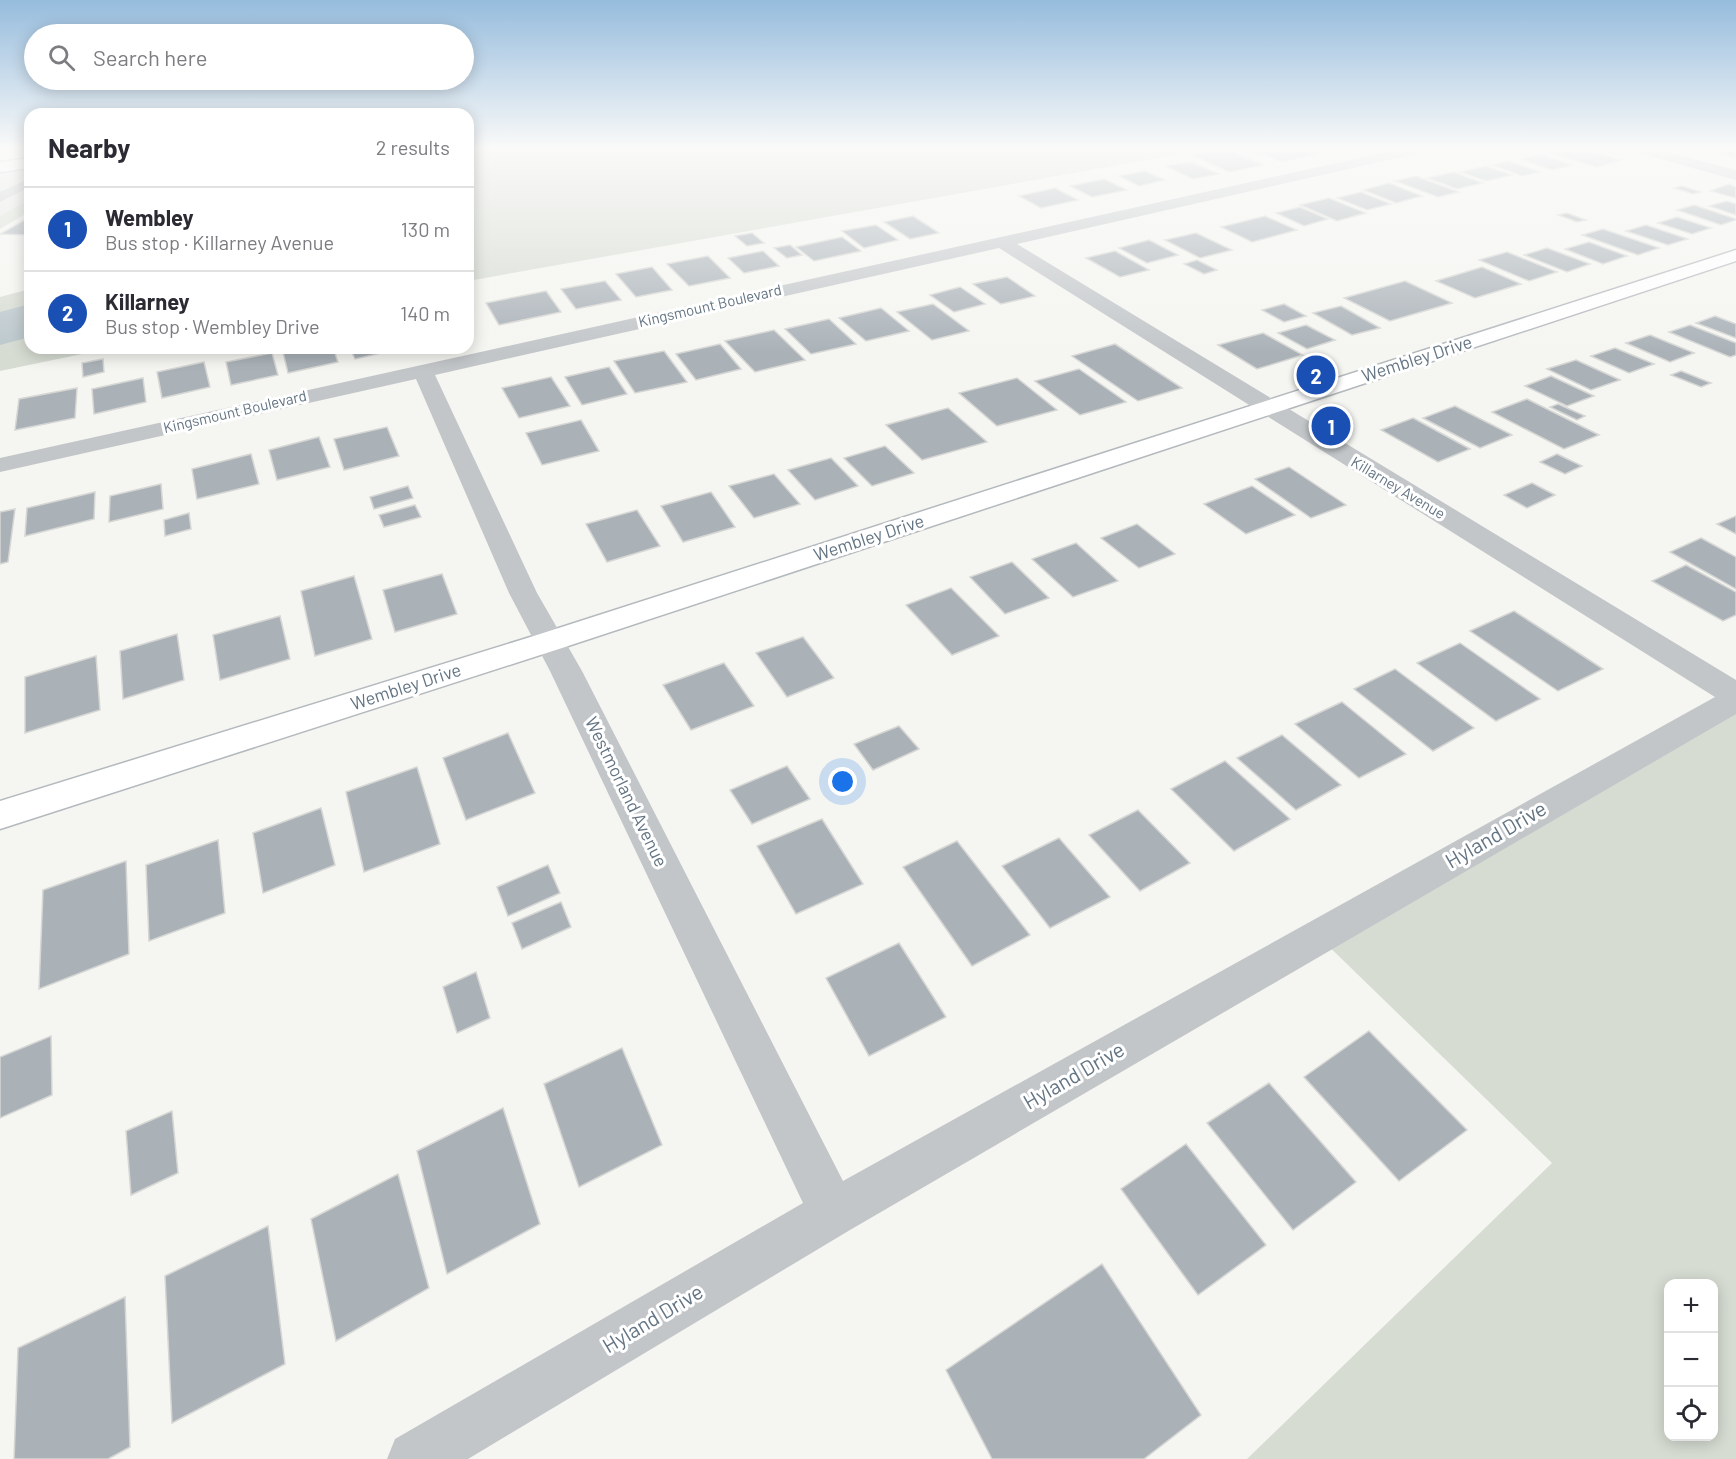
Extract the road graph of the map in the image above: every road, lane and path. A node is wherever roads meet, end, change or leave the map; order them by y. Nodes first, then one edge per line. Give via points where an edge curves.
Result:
1 (1112, 217) edge
2 (1000, 242) junction
3 (1736, 255) edge
4 (423, 370) junction
5 (1268, 408) junction
6 (0, 465) edge
7 (551, 641) junction
8 (1736, 697) edge
9 (0, 815) edge
10 (833, 1213) junction
11 (415, 1459) edge

1 - 2 street, Kingsmount Boulevard
2 - 4 street, Kingsmount Boulevard
2 - 5 street, Killarney Avenue
3 - 5 street, Wembley Drive
4 - 6 street, Kingsmount Boulevard
4 - 7 street, Westmorland Avenue via 523,593
5 - 7 street, Wembley Drive
5 - 8 street, Killarney Avenue
7 - 9 street, Wembley Drive
7 - 10 street, Westmorland Avenue
8 - 10 street, Hyland Drive
10 - 11 street, Hyland Drive

